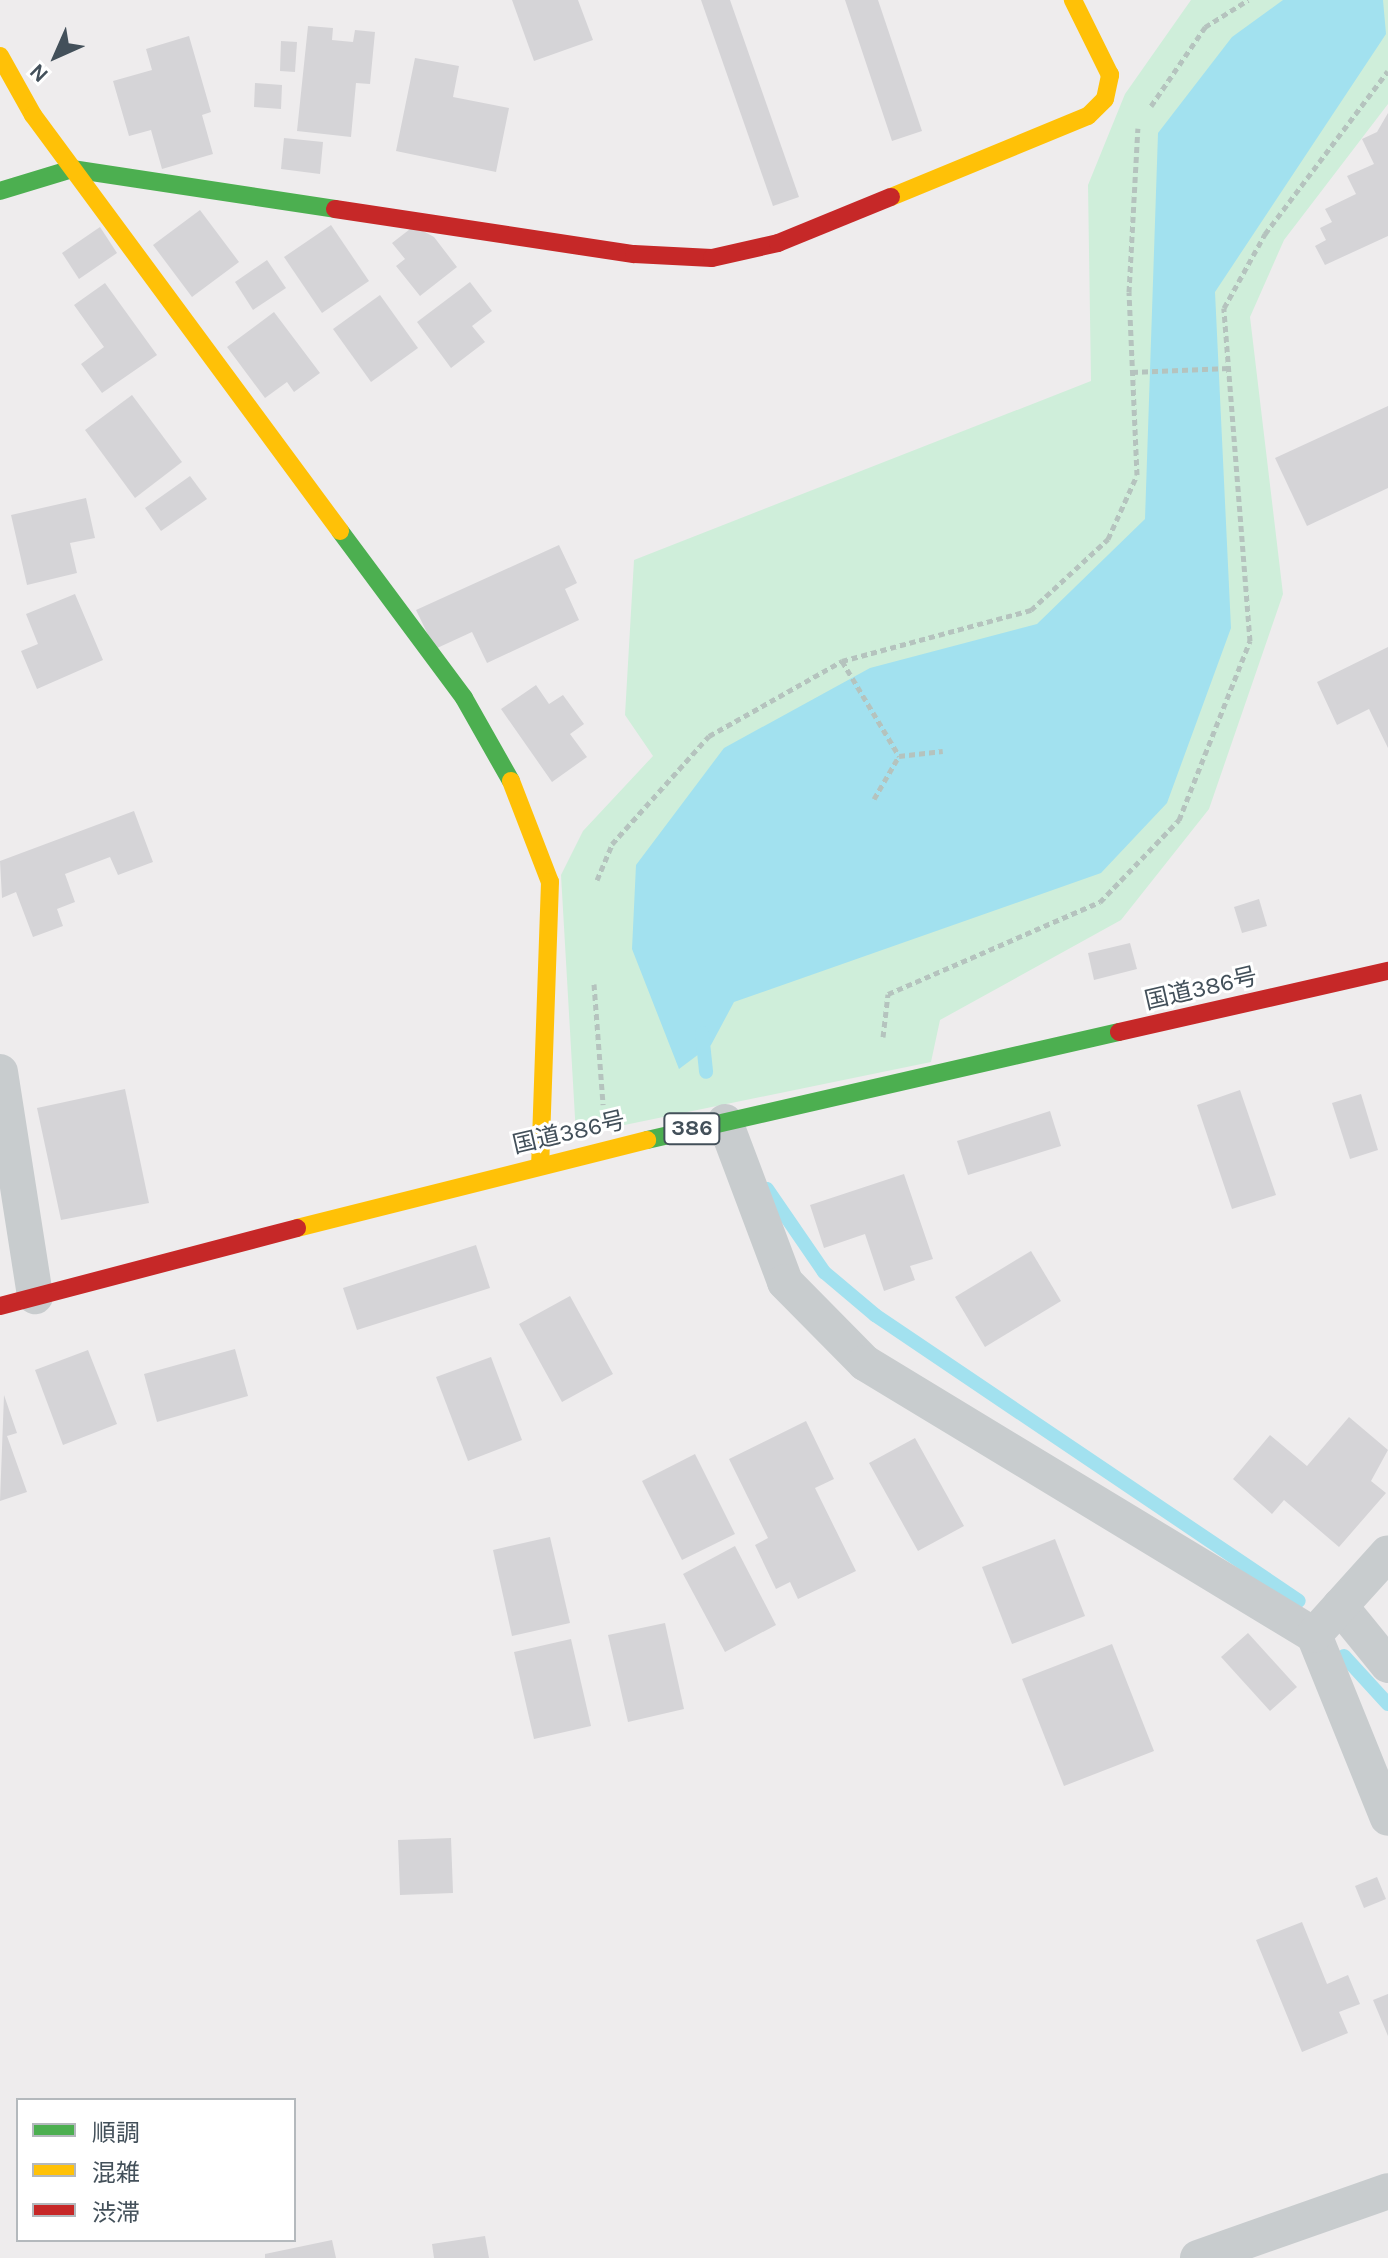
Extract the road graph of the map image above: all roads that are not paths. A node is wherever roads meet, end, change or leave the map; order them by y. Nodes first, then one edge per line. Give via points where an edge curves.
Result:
1 (1073, 0) edge
2 (0, 56) edge
3 (72, 169) junction
4 (0, 191) edge
5 (1388, 971) edge
6 (0, 1072) edge
7 (725, 1122) junction
8 (540, 1164) junction
9 (35, 1296) junction
10 (0, 1306) edge
11 (1388, 1553) edge
12 (1340, 1606) junction
13 (1314, 1635) junction
14 (1388, 1665) edge
15 (1388, 1818) edge
16 (1388, 2191) edge
17 (1198, 2258) edge

1 - 3 main road via 1110,75 1105,99 1088,116 778,243 712,258 634,254
2 - 3 main road
3 - 4 main road
3 - 8 main road via 464,698 519,795 550,882
5 - 7 main road, 国道386号 / 386
6 - 9 street
7 - 8 main road, 国道386号 / 386
7 - 13 street via 785,1282 865,1363
8 - 9 main road, 国道386号 / 386
9 - 10 main road, 国道386号 / 386
11 - 12 street
12 - 13 street
12 - 14 street
13 - 15 street
16 - 17 street

